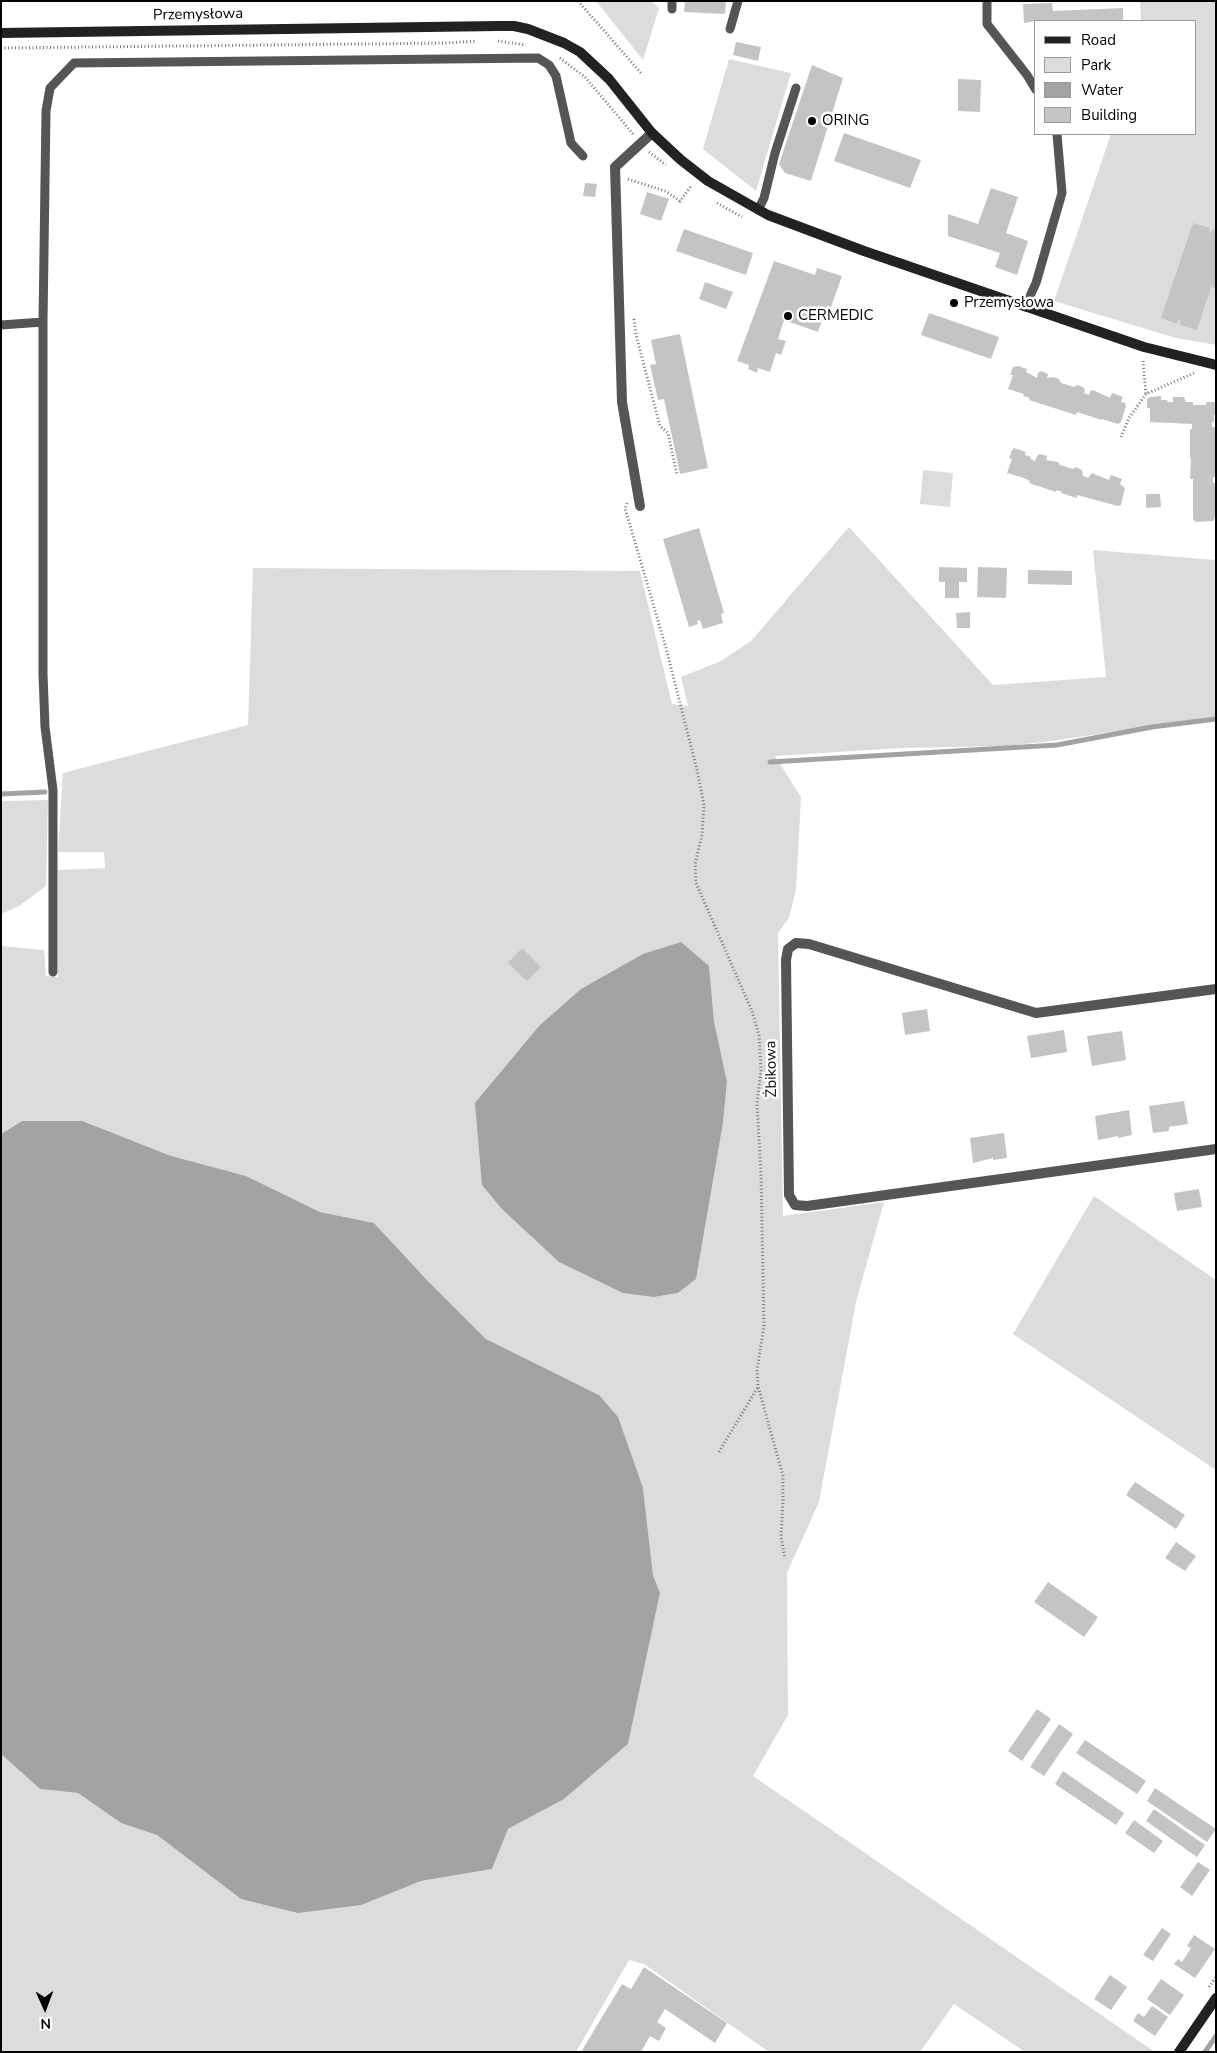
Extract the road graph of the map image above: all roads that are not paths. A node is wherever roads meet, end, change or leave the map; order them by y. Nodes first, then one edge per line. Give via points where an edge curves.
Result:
1 (738, 1) edge
2 (987, 1) edge
3 (730, 29) dead end
4 (1, 33) edge
5 (1034, 87) edge
6 (796, 88) dead end
7 (652, 133) junction
8 (1057, 135) edge
9 (583, 156) dead end
10 (758, 210) junction
11 (1025, 307) junction
12 (43, 322) junction
13 (1, 325) edge
14 (1216, 365) edge
15 (640, 506) dead end
16 (53, 972) dead end
17 (1216, 990) edge
18 (1216, 1149) edge
19 (1216, 1998) edge
20 (1179, 2052) edge

1 - 3 lane
2 - 5 lane via 987,24
4 - 7 street, Przemysłowa via 514,26 546,34 580,52 609,79
6 - 10 lane
7 - 10 street, Przemysłowa via 708,181
7 - 15 street via 615,167 622,402
8 - 11 lane via 1062,193 1036,283
9 - 12 lane via 571,143 556,76 549,64 538,58 74,64 50,88 47,103
10 - 11 street, Przemysłowa via 788,224
11 - 14 street, Przemysłowa via 1144,347
12 - 13 lane
12 - 16 lane via 43,674 45,727 53,790
17 - 18 street, Żbikowa via 1036,1013 809,944 796,943 788,949 786,960 789,1195 795,1205
19 - 20 street

